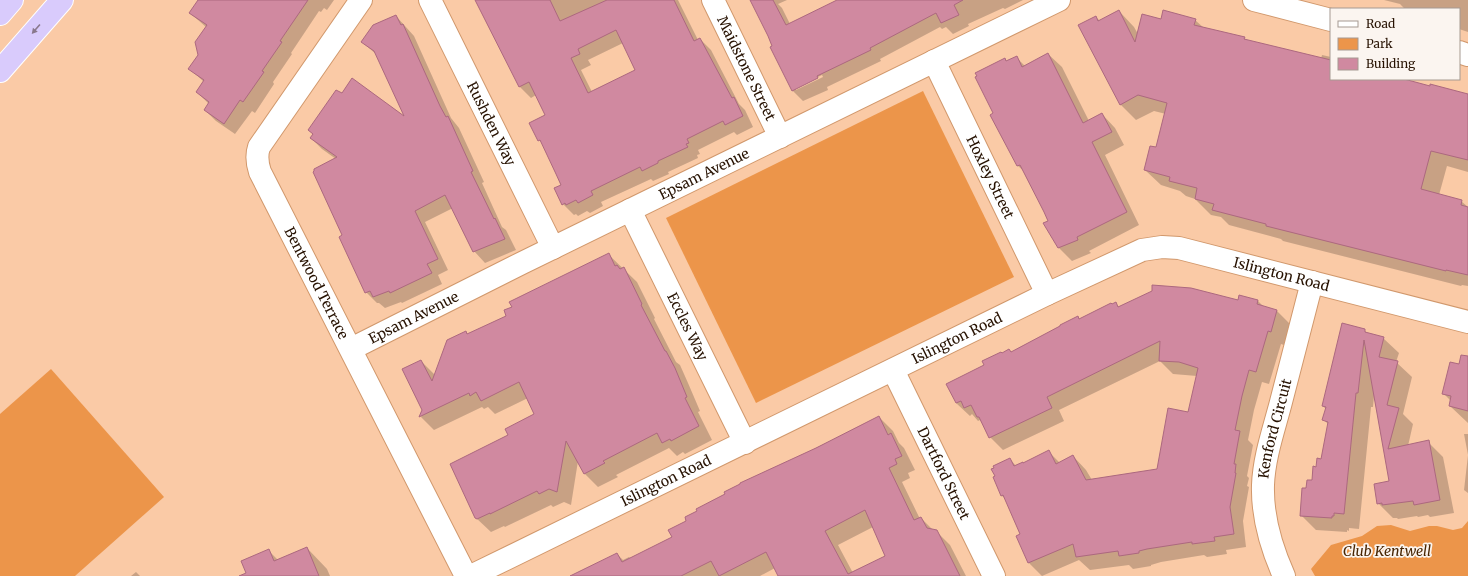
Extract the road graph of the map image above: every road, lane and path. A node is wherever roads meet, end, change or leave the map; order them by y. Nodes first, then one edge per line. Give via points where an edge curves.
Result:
1 (12, 0) edge
2 (62, 0) edge
3 (361, 0) edge
4 (430, 0) edge
5 (713, 0) edge
6 (1059, 0) edge
7 (1254, 0) edge
8 (0, 14) edge
9 (1330, 20) edge
10 (934, 61) junction
11 (0, 71) edge
12 (780, 137) junction
13 (630, 210) junction
14 (552, 248) junction
15 (1312, 282) junction
16 (1047, 294) junction
17 (1468, 322) edge
18 (351, 349) junction
19 (893, 370) junction
20 (745, 442) junction
21 (466, 576) edge
22 (471, 576) edge
23 (994, 576) edge
24 (1284, 576) edge

1 - 8 highway
2 -> 11 highway
3 - 18 street, Bentwood Terrace via 259,147 257,155 260,172
4 - 14 street, Rushden Way
5 - 12 street, Maidstone Street
6 - 10 street, Epsam Avenue
7 - 9 street
10 - 12 street, Epsam Avenue
10 - 16 street, Hoxley Street
12 - 13 street, Epsam Avenue
13 - 14 street, Epsam Avenue
13 - 20 street, Eccles Way
14 - 18 street, Epsam Avenue
15 - 16 street, Islington Road via 1179,248 1162,247 1142,250
15 - 17 street, Islington Road
15 - 24 street, Kenford Circuit via 1270,444 1263,485 1269,537
16 - 19 street, Islington Road
18 - 21 street, Bentwood Terrace
19 - 20 street, Islington Road
19 - 23 street, Dartford Street
20 - 22 street, Islington Road

